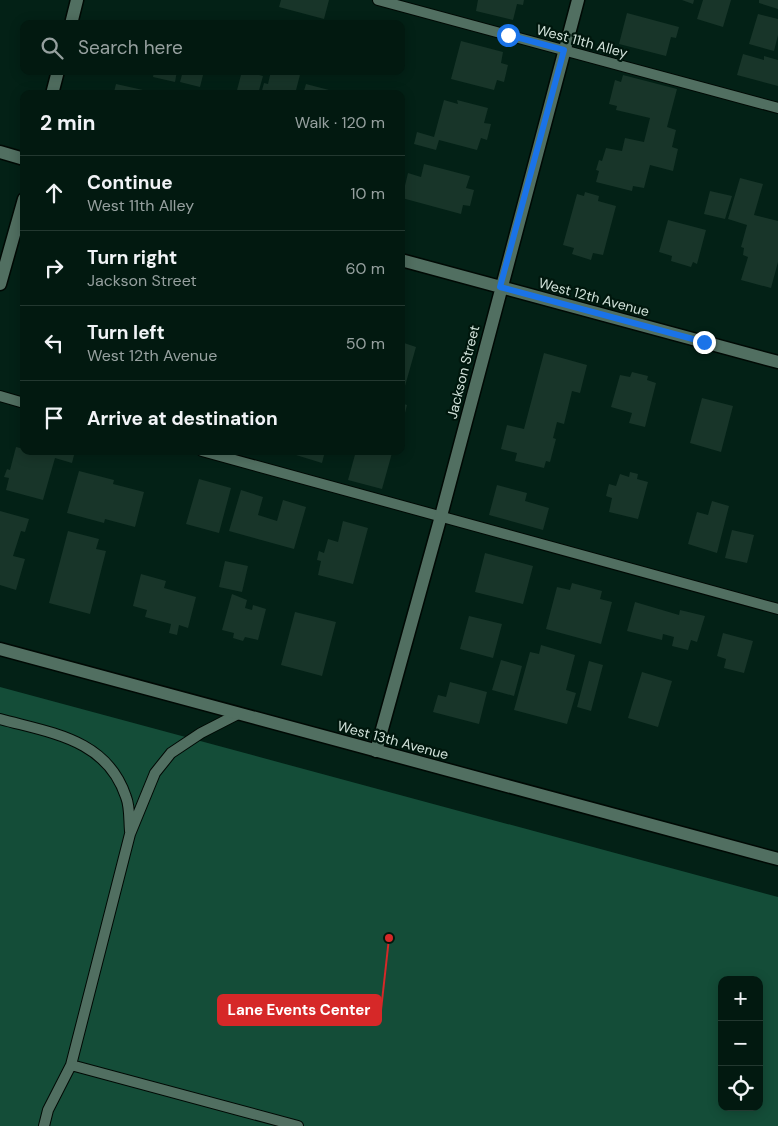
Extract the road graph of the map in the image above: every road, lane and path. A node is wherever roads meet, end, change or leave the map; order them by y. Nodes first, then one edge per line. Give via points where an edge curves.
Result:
1 (77, 0) edge
2 (378, 0) edge
3 (578, 0) edge
4 (72, 20) edge
5 (564, 50) junction
6 (57, 75) edge
7 (53, 90) edge
8 (778, 108) edge
9 (0, 152) edge
10 (20, 158) edge
11 (20, 213) edge
12 (405, 261) edge
13 (0, 284) edge
14 (500, 287) junction
15 (778, 362) edge
16 (0, 396) edge
17 (20, 402) edge
18 (217, 455) edge
19 (441, 516) junction
20 (778, 610) edge
21 (0, 649) edge
22 (238, 714) junction
23 (0, 719) edge
24 (376, 751) junction
25 (130, 834) junction
26 (778, 859) edge
27 (71, 1065) junction
28 (268, 1122) edge
29 (44, 1126) edge
30 (298, 1126) edge

1 - 4 street
2 - 5 lane, West 11th Alley
3 - 5 street, Jackson Street
5 - 8 lane, West 11th Alley
5 - 14 street, Jackson Street
6 - 7 street
9 - 10 street
11 - 13 street
12 - 14 street, West 12th Avenue
14 - 15 street, West 12th Avenue
14 - 19 street, Jackson Street
16 - 17 lane
18 - 19 lane
19 - 20 lane
19 - 24 street, Jackson Street
21 - 22 street, West 13th Avenue
22 - 24 street, West 13th Avenue
22 - 25 lane via 171,753 155,773
23 - 25 lane via 72,738 97,754 117,774 127,798
24 - 26 street, West 13th Avenue
25 - 27 lane
27 - 28 lane
27 - 29 lane via 48,1110
28 - 30 lane

